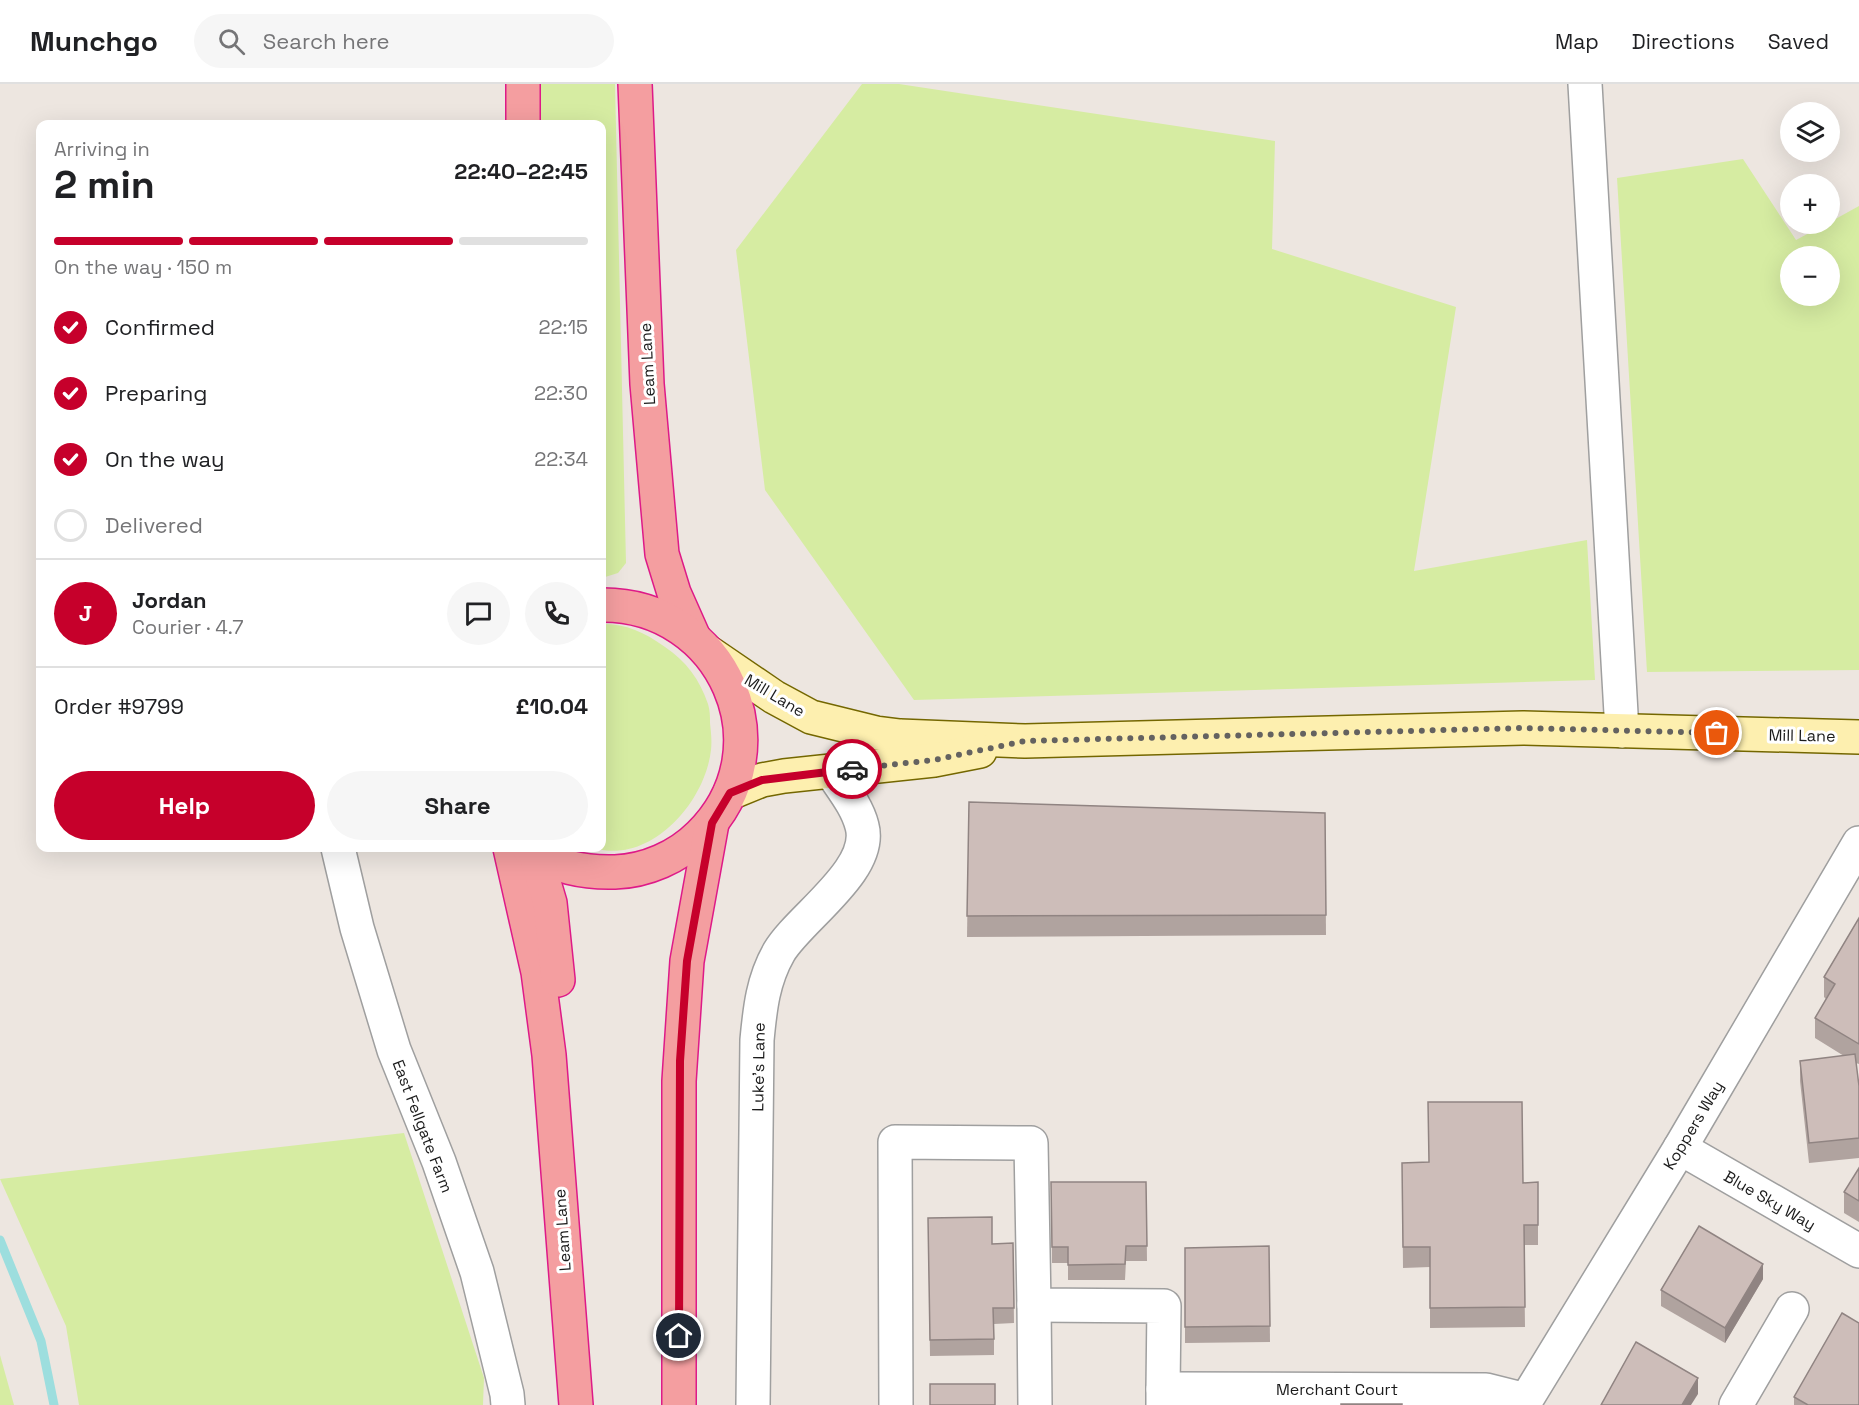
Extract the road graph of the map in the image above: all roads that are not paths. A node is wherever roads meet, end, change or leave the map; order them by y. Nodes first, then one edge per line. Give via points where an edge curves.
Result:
1 (523, 84) edge
2 (635, 84) edge
3 (1585, 84) edge
4 (524, 120) edge
5 (606, 605) edge
6 (701, 645) junction
7 (1622, 731) junction
8 (1859, 737) edge
9 (1025, 741) junction
10 (831, 771) junction
11 (730, 793) junction
12 (712, 823) junction
13 (1859, 843) edge
14 (339, 852) edge
15 (488, 852) edge
16 (526, 852) edge
17 (532, 852) edge
18 (549, 1055) junction
19 (1680, 1148) junction
20 (1859, 1251) edge
21 (1034, 1305) junction
22 (1792, 1309) dead end
23 (1163, 1397) edge
24 (1312, 1397) edge
25 (1525, 1402) edge
26 (508, 1405) edge
27 (576, 1405) edge
28 (679, 1405) edge
29 (753, 1405) edge
30 (896, 1405) edge
31 (1035, 1405) edge
32 (1736, 1405) edge

1 - 4 highway
2 - 6 highway, Leam Lane via 647,384 662,554 674,593
3 - 7 street
5 - 6 highway, Leam Lane via 654,613
6 - 9 main road, Mill Lane via 786,705 811,717 900,736
6 - 11 highway, Leam Lane via 725,676 736,704 741,734 739,764
7 - 8 main road, Mill Lane
7 - 9 main road, Mill Lane via 1523,728
9 - 10 main road, Mill Lane via 934,760
10 - 11 main road, Mill Lane via 762,780
10 - 29 street, Luke's Lane via 863,828 862,847 854,867 781,950 768,974 760,1008
11 - 12 highway, Leam Lane
12 - 17 highway, Leam Lane via 689,846 660,862 629,872 596,873 565,866
12 - 28 highway, Leam Lane via 687,961 679,1070
13 - 19 street, Koppers Way
14 - 26 street, East Fellgate Farm via 394,1050 477,1272
15 - 18 highway, Leam Lane via 525,1016
16 - 18 highway, Leam Lane via 550,903 558,971 560,1003
18 - 27 highway, Leam Lane
19 - 20 street, Blue Sky Way
19 - 25 street, Koppers Way
21 - 23 street via 1164,1306
21 - 30 street via 1031,1143 895,1142
21 - 31 street
22 - 32 street
23 - 24 street, Merchant Court
24 - 25 street, Merchant Court via 1486,1390

